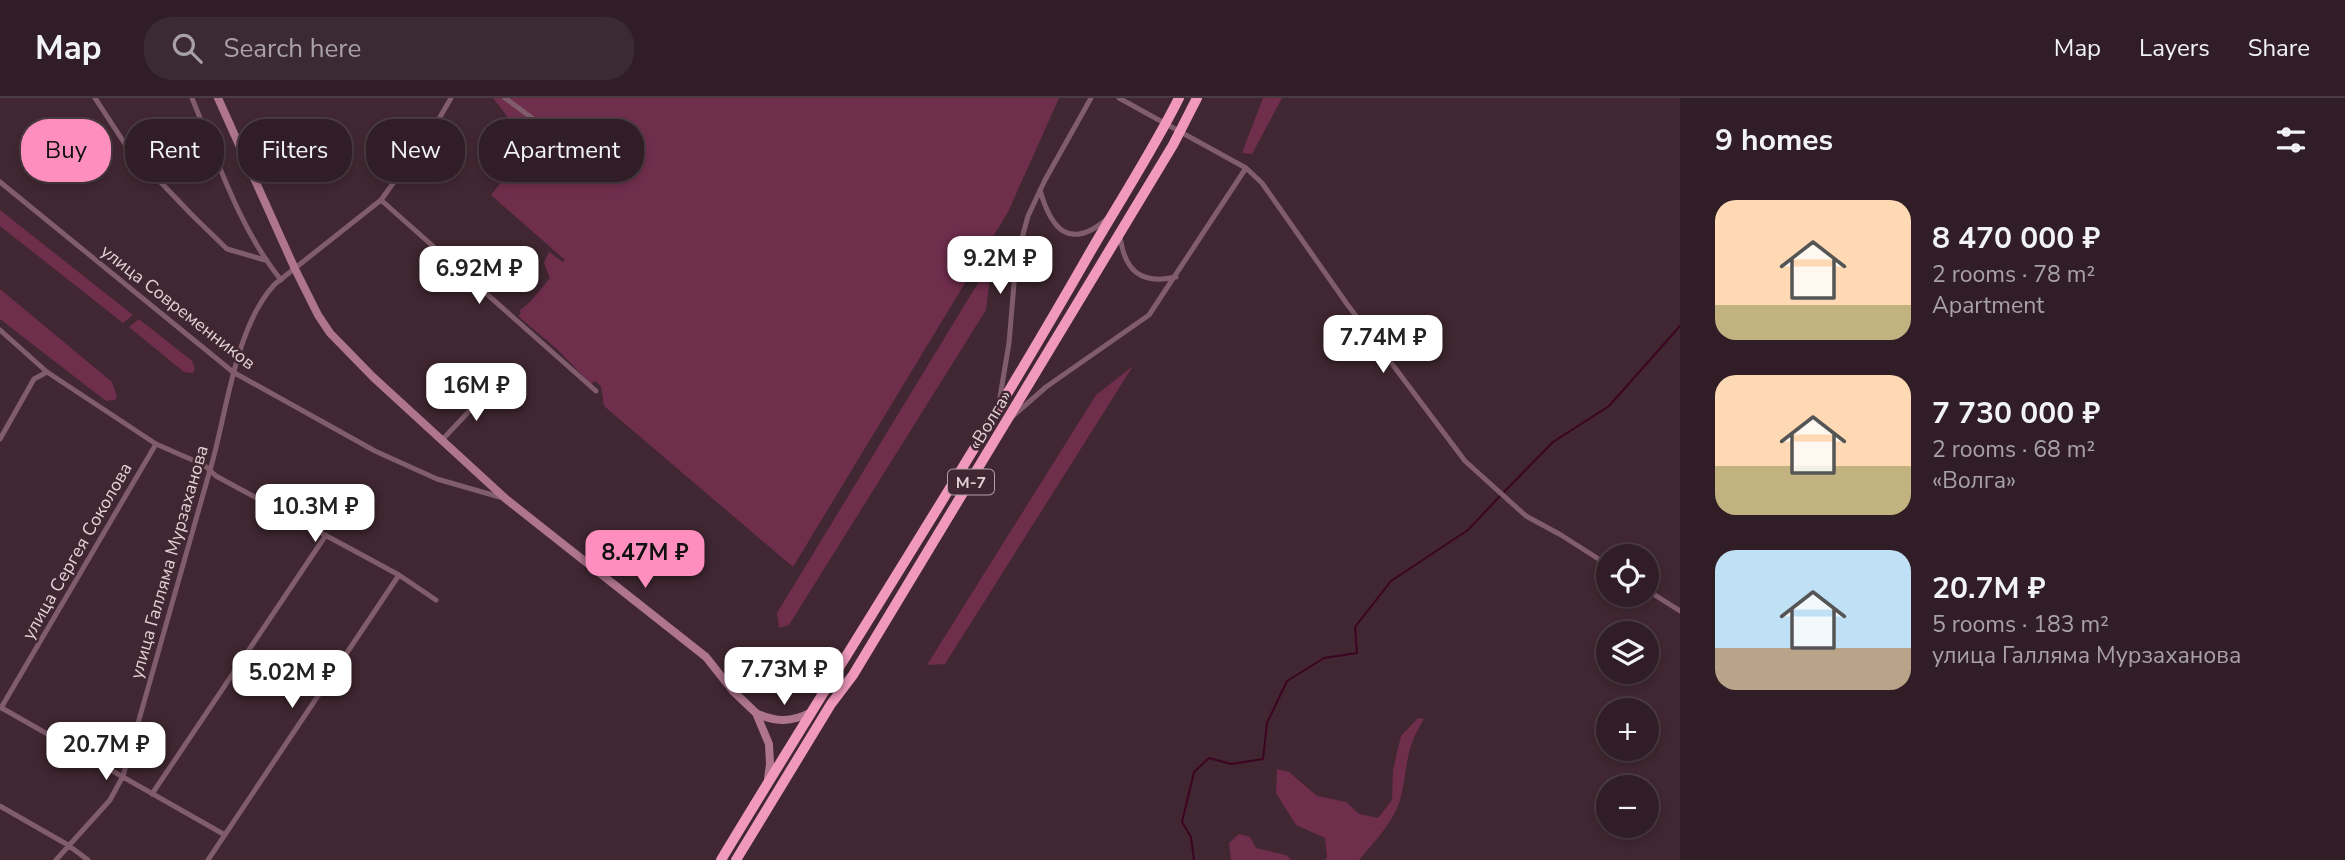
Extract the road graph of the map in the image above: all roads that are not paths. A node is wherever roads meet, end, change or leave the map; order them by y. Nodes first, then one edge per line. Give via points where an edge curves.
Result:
1 (95, 98) edge
2 (192, 98) edge
3 (218, 98) edge
4 (451, 98) edge
5 (505, 98) edge
6 (1091, 98) edge
7 (1119, 98) edge
8 (1179, 98) edge
9 (1197, 98) edge
10 (533, 119) edge
11 (1246, 167) junction
12 (0, 182) edge
13 (1040, 190) junction
14 (381, 200) junction
15 (1112, 215) junction
16 (1120, 234) junction
17 (265, 260) junction
18 (296, 269) junction
19 (1176, 276) junction
20 (281, 280) junction
21 (0, 330) edge
22 (47, 372) junction
23 (233, 372) junction
24 (491, 388) dead end
25 (596, 391) dead end
26 (997, 413) junction
27 (1008, 420) junction
28 (0, 439) edge
29 (442, 440) junction
30 (156, 444) junction
31 (210, 470) junction
32 (506, 499) junction
33 (326, 534) junction
34 (1596, 557) edge
35 (399, 575) junction
36 (1659, 598) edge
37 (436, 600) dead end
38 (1680, 611) edge
39 (1, 707) edge
40 (812, 712) junction
41 (756, 713) junction
42 (123, 776) junction
43 (768, 782) junction
44 (152, 794) junction
45 (0, 806) edge
46 (225, 835) junction
47 (68, 845) junction
48 (56, 860) edge
49 (88, 860) edge
50 (208, 860) edge
51 (721, 860) edge
52 (736, 860) edge

1 - 17 street via 127,147 227,249
2 - 17 street
3 - 18 street
4 - 14 street, улица Галляма Мурзаханова
5 - 10 street
6 - 13 street
7 - 11 street
8 - 15 highway, «Волга» / М-7
9 - 16 highway, «Волга» / М-7
11 - 19 street
11 - 34 street via 1465,461 1526,516
12 - 23 street, улица Современников
13 - 15 street via 1046,212 1066,233 1083,234
13 - 26 street via 1016,260
14 - 18 street, улица Галляма Мурзаханова
14 - 25 street
15 - 26 highway, «Волга» / М-7
16 - 19 street via 1131,269 1158,281
16 - 27 highway, «Волга» / М-7
17 - 20 street
18 - 20 street, улица Галляма Мурзаханова
18 - 29 street via 330,333
19 - 27 street via 1149,315 1046,387
20 - 23 street, улица Галляма Мурзаханова via 263,298
21 - 22 street
22 - 28 street via 34,379
22 - 30 street
23 - 31 street, улица Галляма Мурзаханова
23 - 32 street, улица Современников via 375,451 437,479
24 - 29 street
26 - 40 highway, «Волга» / М-7
27 - 52 highway, «Волга» / М-7
29 - 32 street
30 - 31 street
30 - 39 street, улица Сергея Соколова
31 - 33 street
31 - 42 street, улица Галляма Мурзаханова
32 - 41 street via 706,657
33 - 35 street
33 - 44 street
35 - 37 street
35 - 46 street
36 - 38 street
39 - 42 street
40 - 41 street via 783,721
40 - 43 highway, «Волга» / М-7
41 - 43 street via 769,744
42 - 44 street
42 - 47 street, улица Галляма Мурзаханова via 110,800
43 - 51 highway, «Волга» / М-7
44 - 46 street
45 - 47 street
46 - 50 street
47 - 48 street, улица Галляма Мурзаханова
47 - 49 street

